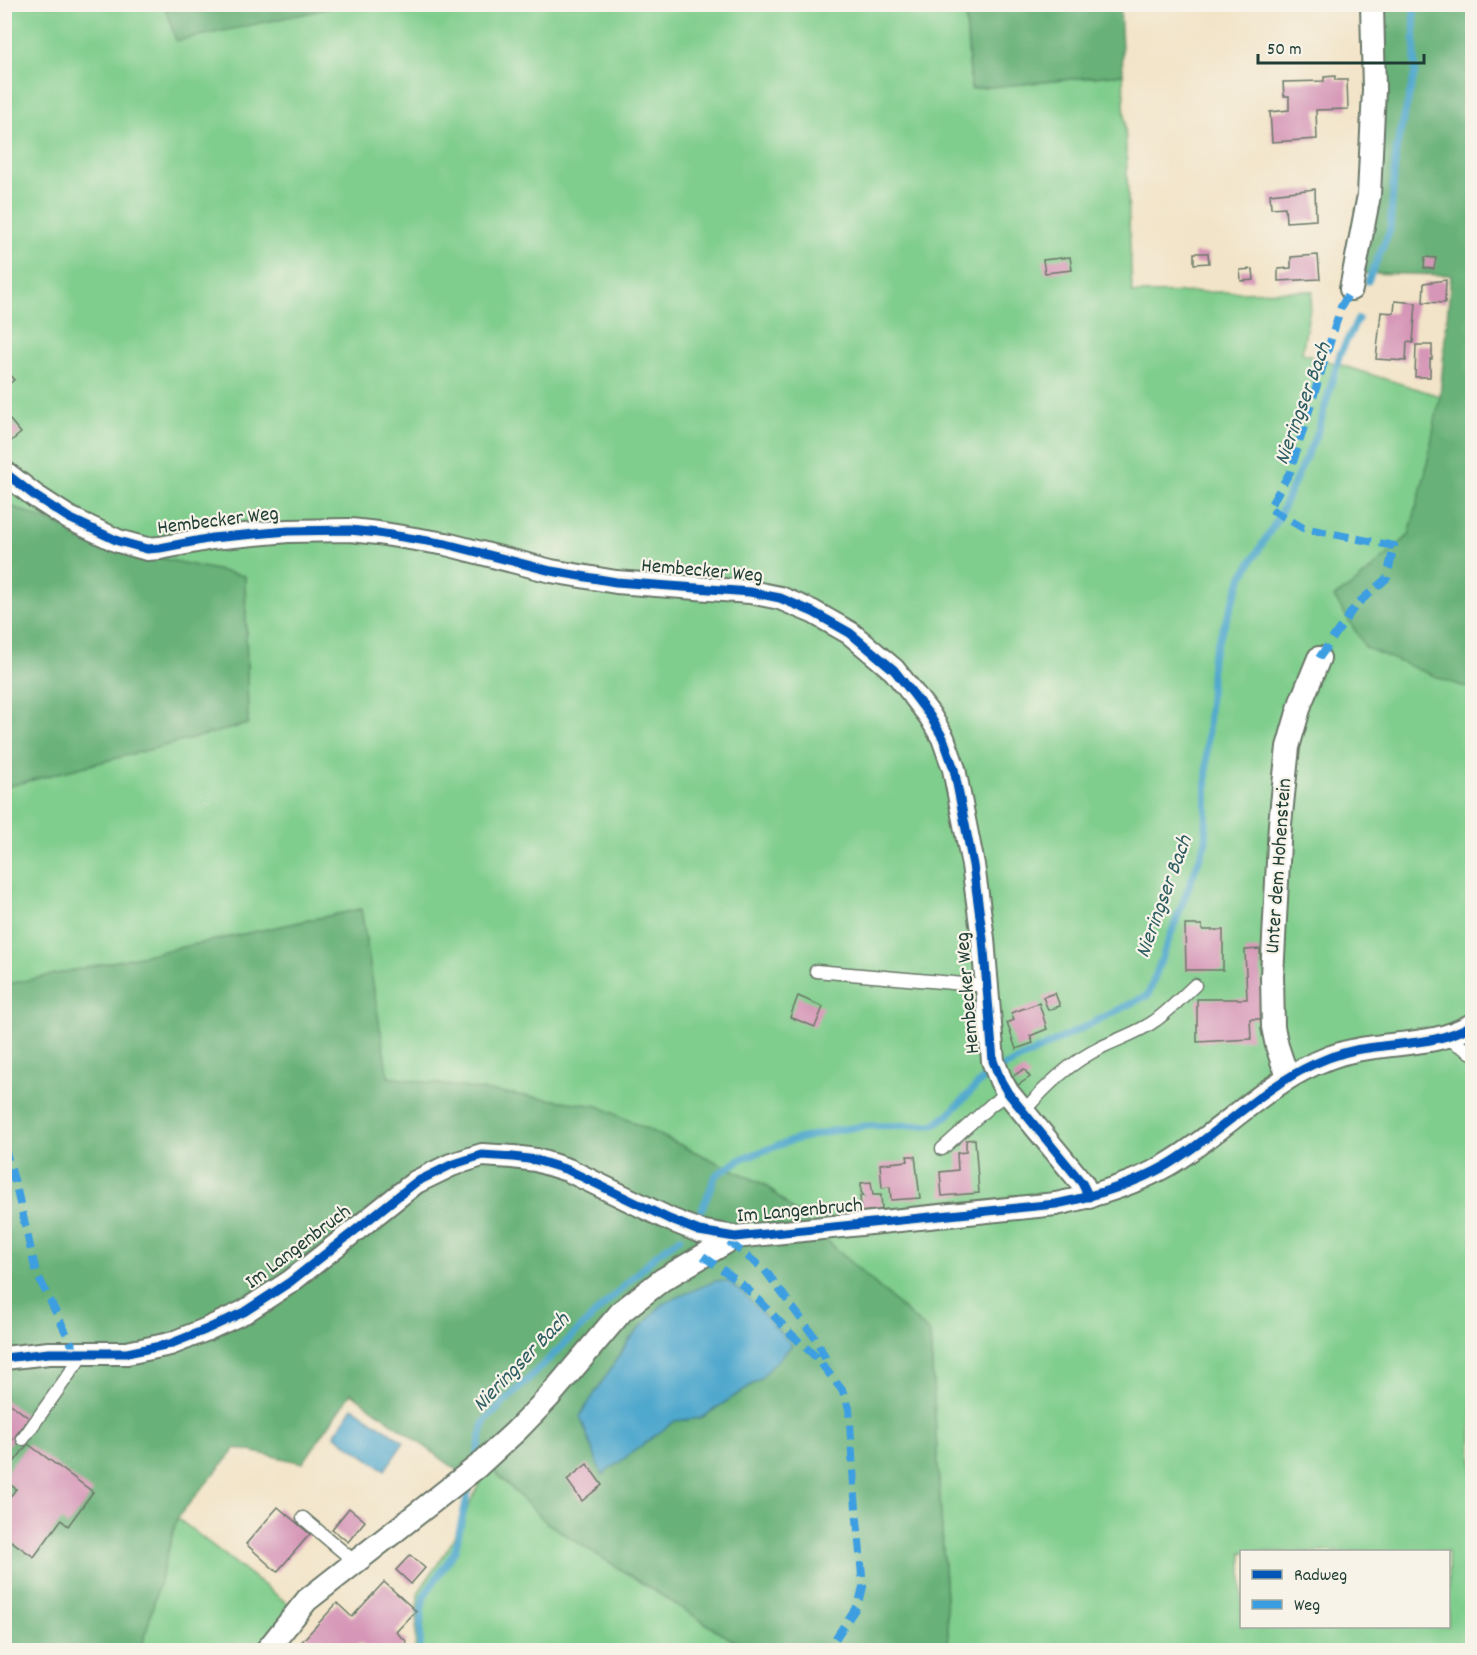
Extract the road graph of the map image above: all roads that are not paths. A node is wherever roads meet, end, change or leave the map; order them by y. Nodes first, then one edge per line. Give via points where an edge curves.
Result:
1 (1372, 4) edge
2 (1351, 289) dead end
3 (4, 472) edge
4 (1319, 658) dead end
5 (816, 971) dead end
6 (1195, 985) dead end
7 (987, 986) junction
8 (1473, 1024) edge
9 (1445, 1037) junction
10 (1473, 1053) edge
11 (1290, 1076) junction
12 (1001, 1078) junction
13 (1023, 1112) junction
14 (942, 1149) dead end
15 (1089, 1197) junction
16 (735, 1237) junction
17 (84, 1353) junction
18 (4, 1358) edge
19 (23, 1439) dead end
20 (303, 1518) dead end
21 (355, 1562) junction
22 (267, 1650) edge

1 - 2 street via 1374,90 1369,195
3 - 7 street, Hembecker Weg via 69,518 118,541 147,549 252,534 350,530 446,544 551,571 616,582 750,592 780,598 813,612 850,633 894,670 943,738 954,769 973,865
4 - 11 street, Unter dem Hohenstein via 1288,747 1280,824 1273,1026 1283,1065
5 - 7 lane
6 - 13 lane via 1135,1033 1072,1064
7 - 12 street, Hembecker Weg
8 - 9 street, Im Langenbruch
9 - 10 lane
9 - 11 street, Im Langenbruch via 1344,1053
11 - 15 street, Im Langenbruch via 1169,1163 1145,1177
12 - 13 street
12 - 14 lane via 992,1104
13 - 15 street via 1082,1183
15 - 16 street, Im Langenbruch via 1056,1204
16 - 17 street, Im Langenbruch via 699,1231 669,1219 568,1170 536,1160 482,1155 417,1182 290,1282 244,1312 170,1344 127,1353
16 - 21 street, Im Langenbruch via 662,1280 622,1311 516,1431 478,1466
17 - 18 street, Im Langenbruch
17 - 19 lane
20 - 21 lane
21 - 22 street, Im Langenbruch via 307,1600

